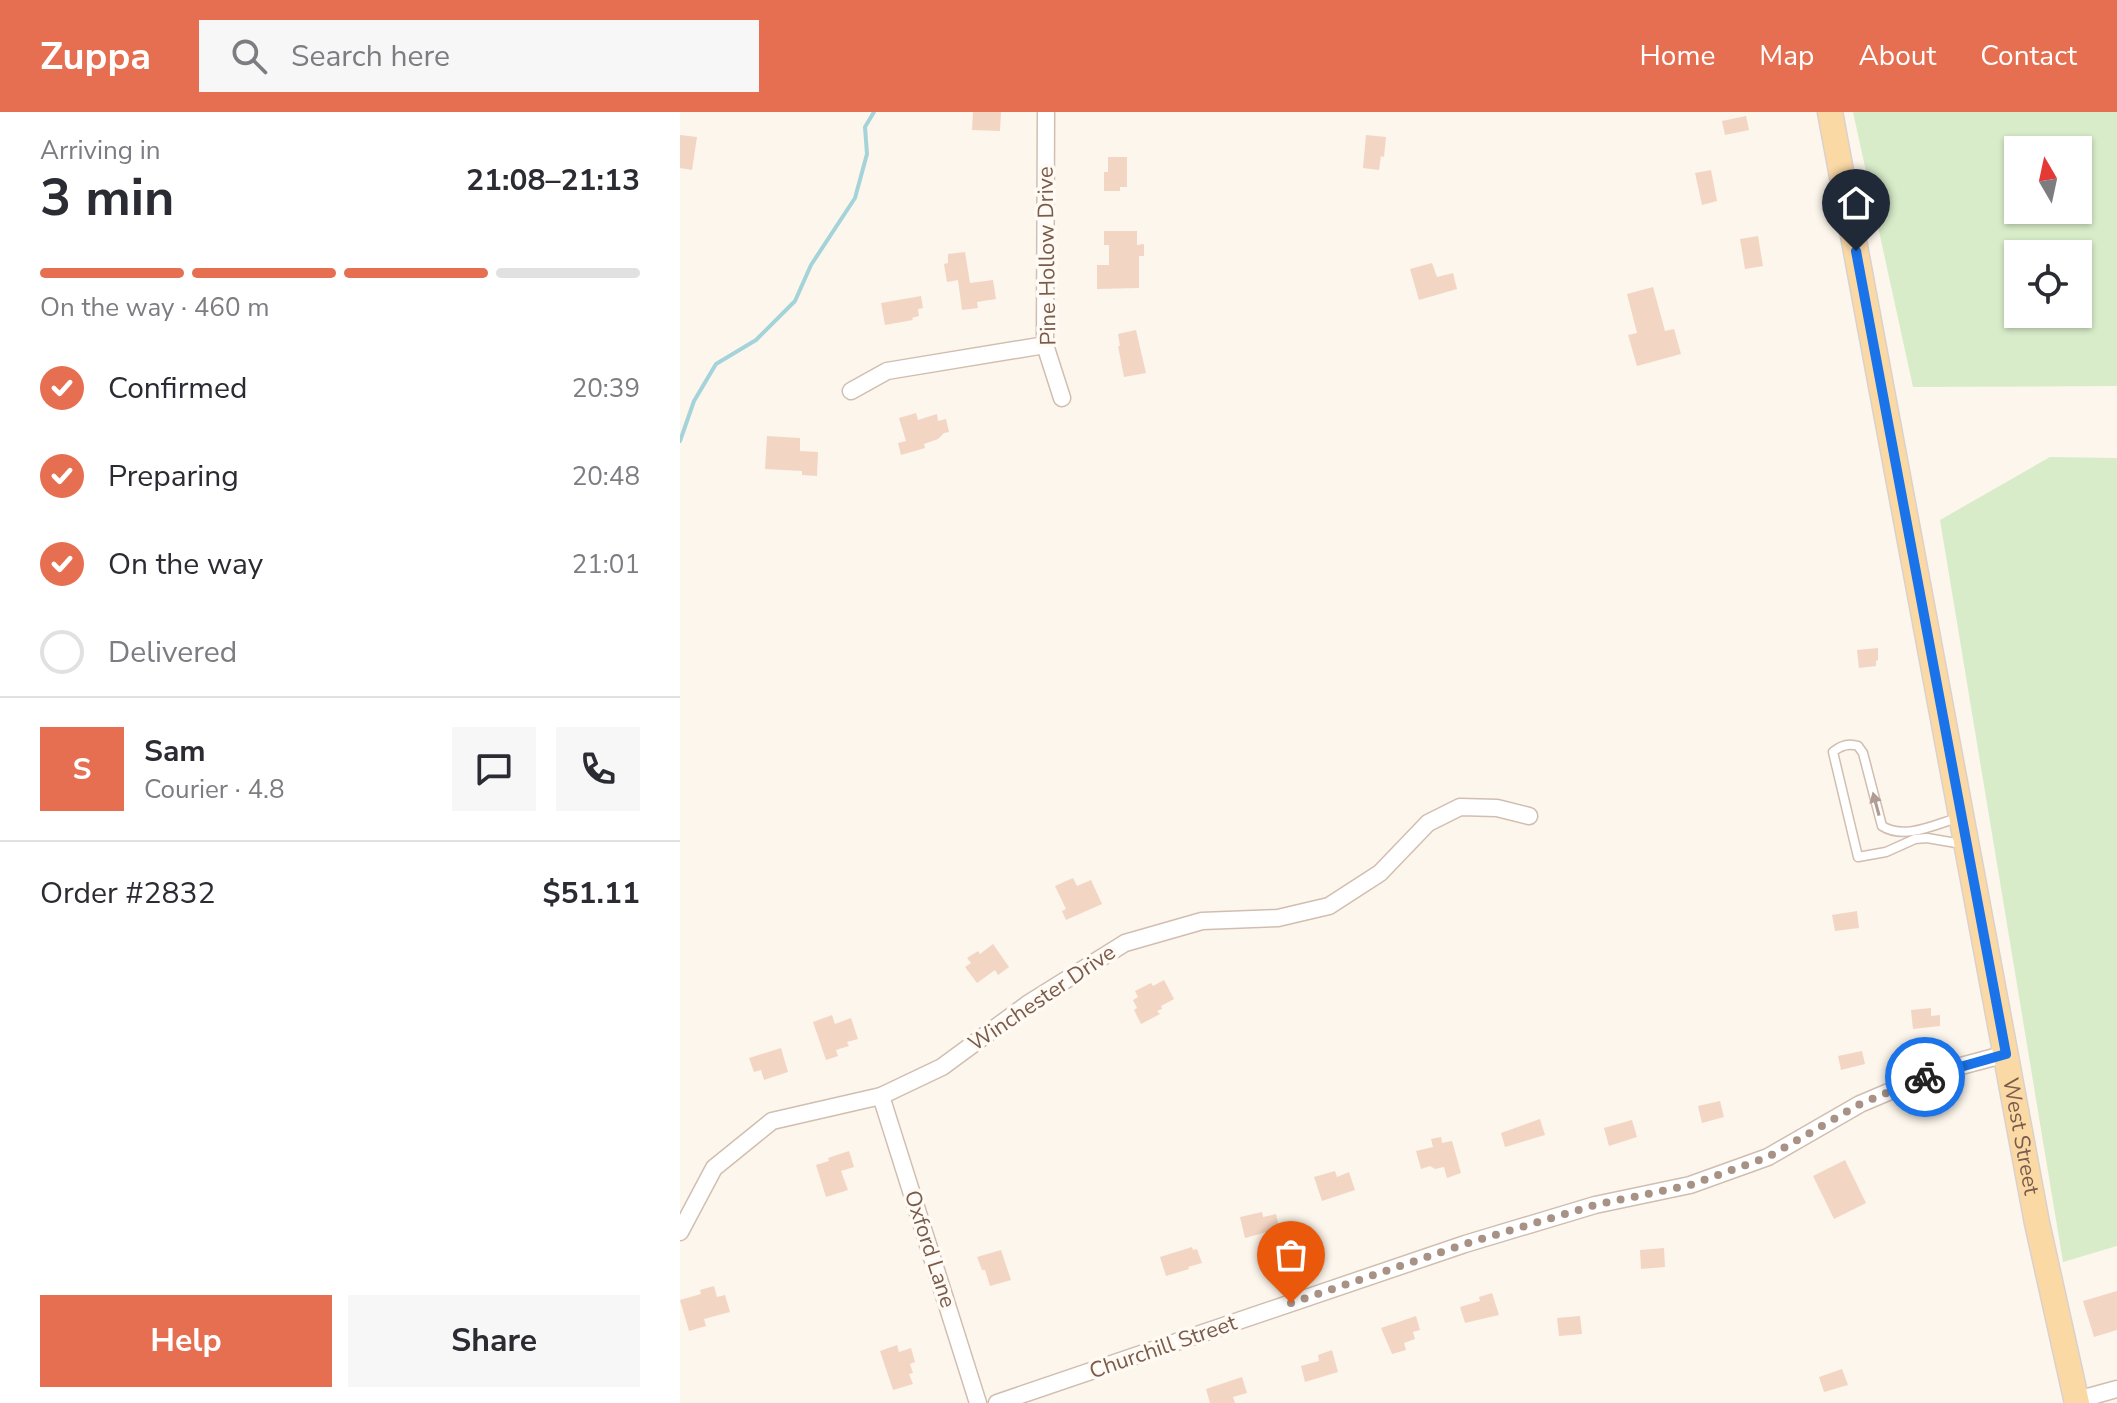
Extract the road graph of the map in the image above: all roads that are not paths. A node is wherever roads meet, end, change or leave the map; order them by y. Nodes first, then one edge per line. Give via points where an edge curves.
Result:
1 (1046, 112) edge
2 (1830, 112) edge
3 (1045, 345) junction
4 (851, 391) dead end
5 (1062, 398) dead end
6 (1529, 816) dead end
7 (1962, 816) junction
8 (1968, 846) junction
9 (2006, 1054) junction
10 (881, 1096) junction
11 (680, 1232) edge
12 (2117, 1389) edge
13 (2077, 1402) edge
14 (978, 1403) edge
15 (997, 1403) edge

1 - 3 street, Pine Hollow Drive
2 - 7 main road, West Street
3 - 4 street via 887,371
3 - 5 street, Pine Hollow Drive
6 - 10 street, Winchester Drive via 1460,807 1428,823 1380,873 1329,906 1278,918 1202,921 1125,943 1029,1003 942,1067
7 - 8 main road, West Street
7 -> 8 lane via 1891,832 1882,826 1858,746 1833,752 1858,857 1915,839
8 - 9 main road, West Street
9 - 13 main road, West Street
9 - 15 street, Churchill Street via 1931,1074 1860,1104 1768,1157 1690,1185 1595,1205 1465,1244
10 - 11 street, Winchester Drive via 772,1121 714,1168
10 - 14 street, Oxford Lane
12 - 13 street

